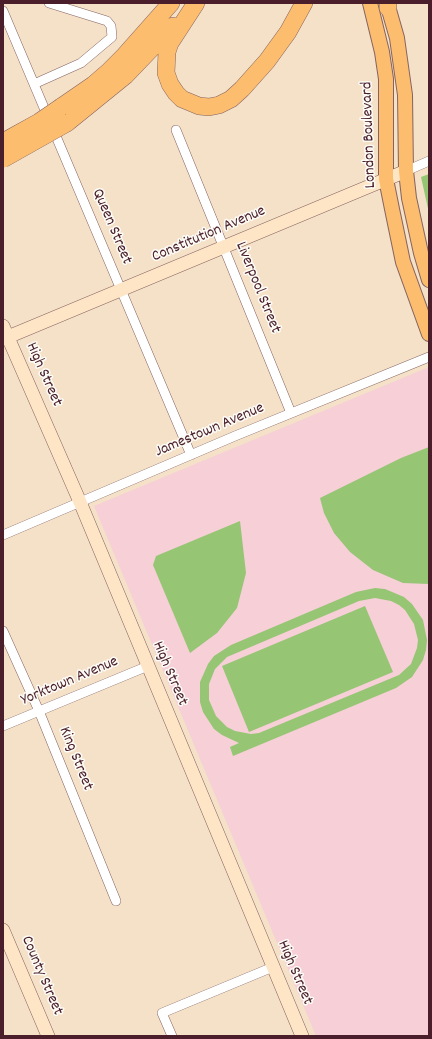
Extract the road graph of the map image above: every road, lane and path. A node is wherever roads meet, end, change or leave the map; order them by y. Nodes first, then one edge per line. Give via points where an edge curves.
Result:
1 (49, 3) edge
2 (171, 3) edge
3 (191, 3) edge
4 (196, 3) edge
5 (304, 3) edge
6 (370, 3) edge
7 (388, 5) edge
8 (3, 11) edge
9 (34, 84) junction
10 (64, 115) junction
11 (176, 130) dead end
12 (3, 142) edge
13 (3, 159) edge
14 (429, 161) edge
15 (406, 170) junction
16 (386, 179) junction
17 (224, 247) junction
18 (429, 280) edge
19 (122, 290) junction
20 (5, 334) edge
21 (429, 334) edge
22 (429, 357) edge
23 (291, 413) junction
24 (191, 455) junction
25 (80, 502) junction
26 (3, 535) edge
27 (3, 631) edge
28 (148, 666) junction
29 (39, 711) junction
30 (3, 726) edge
31 (116, 901) dead end
32 (3, 930) edge
33 (273, 967) junction
34 (48, 1036) edge
35 (172, 1036) edge
36 (302, 1036) edge

1 - 9 street via 107,21 111,26 112,38 81,63
2 - 10 highway via 125,55
3 - 10 highway via 141,62 110,90
4 - 5 highway via 170,43 166,73 170,84 182,99 194,105 209,107 231,99 246,84 284,38
6 - 16 main road, London Boulevard via 386,79
7 - 15 main road via 397,38 405,95
8 - 9 street, Queen Street
9 - 19 street, Queen Street
10 - 12 highway, bridge via 39,122
10 - 13 highway, bridge
11 - 17 street, Liverpool Street
14 - 15 street, Constitution Avenue
15 - 16 main road, Constitution Avenue
15 - 18 main road via 415,231
16 - 17 main road, Constitution Avenue
16 - 21 main road, London Boulevard via 403,262
17 - 19 main road, Constitution Avenue
17 - 23 street, Liverpool Street
19 - 20 main road, Constitution Avenue
19 - 24 street, Queen Street
20 - 25 main road, High Street
22 - 23 street, Jamestown Avenue
23 - 24 street, Jamestown Avenue
24 - 25 street, Jamestown Avenue
25 - 26 street, Jamestown Avenue
25 - 28 main road, High Street
27 - 29 street, King Street
28 - 29 street, Yorktown Avenue
28 - 33 main road, High Street
29 - 30 street, Yorktown Avenue
29 - 31 street, King Street
32 - 34 main road, County Street
33 - 35 street via 162,1013
33 - 36 main road, High Street

